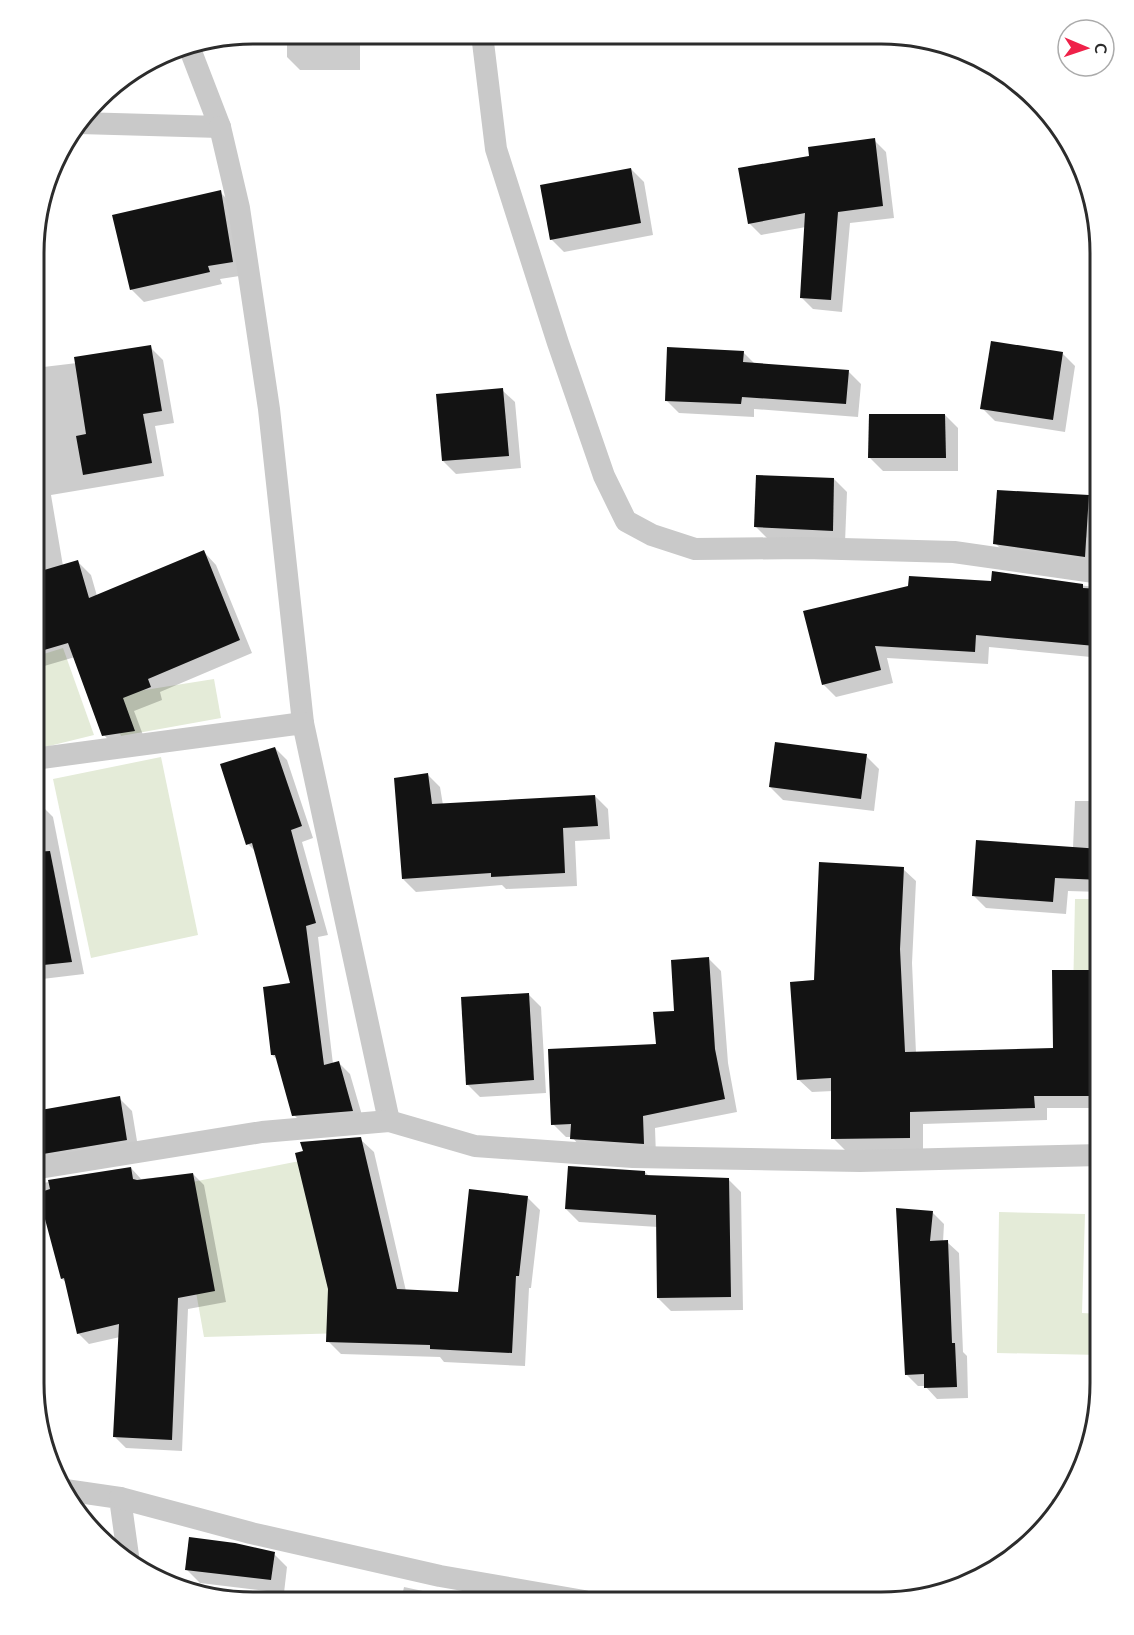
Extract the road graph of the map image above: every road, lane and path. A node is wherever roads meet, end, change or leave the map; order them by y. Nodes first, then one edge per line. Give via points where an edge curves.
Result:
1 (483, 44) edge
2 (192, 53) edge
3 (88, 123) edge
4 (220, 127) junction
5 (1090, 571) edge
6 (303, 723) junction
7 (44, 758) edge
8 (388, 1121) junction
9 (1090, 1155) edge
10 (44, 1167) edge
11 (75, 1491) edge
12 (120, 1498) junction
13 (127, 1549) edge
14 (532, 1592) edge

1 - 5 lane via 496,149 604,476 626,521 652,535 695,549 954,552
2 - 4 lane
3 - 4 lane
4 - 6 lane via 239,208 269,409
6 - 7 lane
6 - 8 lane
8 - 9 lane via 475,1146 633,1157 860,1161
8 - 10 lane via 262,1132
11 - 12 lane
12 - 13 lane
12 - 14 lane via 251,1533 440,1576

